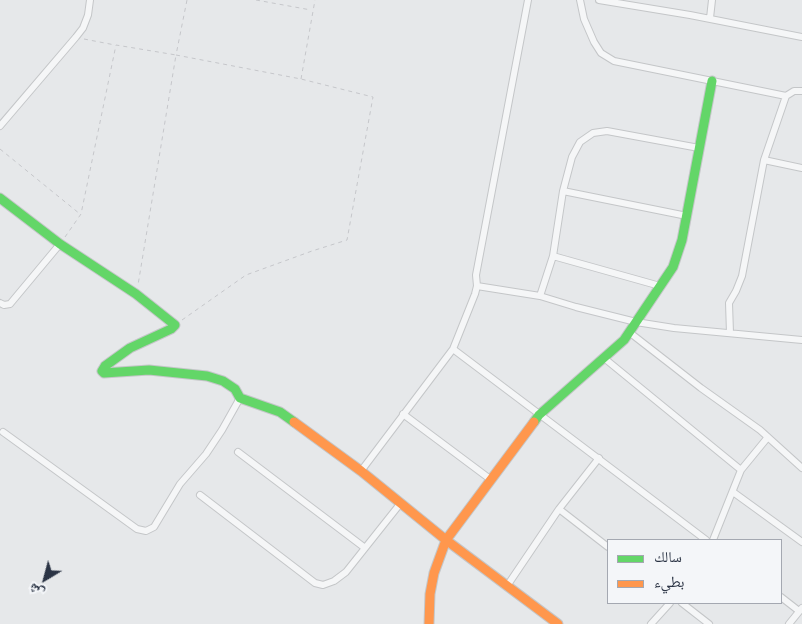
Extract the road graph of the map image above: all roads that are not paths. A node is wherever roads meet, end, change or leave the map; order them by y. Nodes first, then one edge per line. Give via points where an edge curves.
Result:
1 (90, 0) edge
2 (528, 0) edge
3 (580, 0) edge
4 (599, 0) edge
5 (712, 0) edge
6 (710, 18) junction
7 (802, 37) edge
8 (712, 81) junction
9 (802, 91) edge
10 (786, 96) junction
11 (0, 126) edge
12 (699, 148) junction
13 (764, 160) junction
14 (802, 168) edge
15 (563, 191) junction
16 (0, 198) edge
17 (687, 216) junction
18 (60, 244) junction
19 (553, 256) junction
20 (477, 286) junction
21 (660, 286) junction
22 (540, 296) junction
23 (0, 303) edge
24 (636, 322) junction
25 (629, 332) junction
26 (730, 333) junction
27 (802, 340) edge
28 (453, 349) junction
29 (604, 358) junction
30 (240, 398) junction
31 (403, 414) junction
32 (539, 415) junction
33 (3, 432) dead end
34 (768, 437) junction
35 (238, 452) dead end
36 (599, 458) junction
37 (802, 468) edge
38 (740, 470) junction
39 (361, 471) junction
40 (490, 479) junction
41 (733, 492) junction
42 (200, 495) dead end
43 (400, 504) junction
44 (560, 509) junction
45 (705, 539) edge
46 (713, 539) edge
47 (446, 540) junction
48 (802, 542) edge
49 (607, 545) edge
50 (365, 548) junction
51 (507, 586) junction
52 (782, 598) edge
53 (669, 604) edge
54 (683, 604) edge
55 (801, 610) edge
56 (430, 624) edge
57 (558, 624) edge
58 (651, 624) edge
59 (709, 624) edge
60 (790, 624) edge

1 - 11 street via 83,28
2 - 20 street via 476,276
3 - 8 street via 588,31 601,53 608,58 622,64
4 - 6 street
5 - 6 street
6 - 7 street
8 - 10 street
8 - 12 street
9 - 10 street
10 - 13 street
12 - 15 street via 607,131 593,132 576,149
12 - 17 street
13 - 14 street
13 - 26 street via 742,276 729,303
15 - 17 street
15 - 19 street
16 - 18 street
17 - 21 street via 673,266
18 - 23 street via 10,304
18 - 30 street via 136,294 175,325 130,348 105,366 104,373 149,370 207,376 223,381 235,389
19 - 21 street
19 - 22 street
20 - 22 street
20 - 28 street
21 - 24 street
22 - 24 street
24 - 25 street
24 - 26 street
25 - 29 street
25 - 34 street
26 - 27 street
28 - 31 street
28 - 32 street
29 - 32 street
29 - 38 street
30 - 33 street via 206,454 180,484 154,527 146,530 137,528
30 - 39 street via 280,412
31 - 39 street
31 - 40 street
32 - 36 street
32 - 40 street
34 - 37 street
34 - 38 street
35 - 50 street
36 - 44 street
36 - 45 street
38 - 41 street
39 - 43 street
40 - 47 street
41 - 46 street
41 - 48 street
42 - 50 street via 315,583 323,585 334,581 346,572
43 - 47 street
43 - 50 street
44 - 49 street
44 - 51 street
47 - 51 street
47 - 56 street via 430,594
51 - 57 street
52 - 55 street
53 - 58 street
54 - 59 street
55 - 60 street

